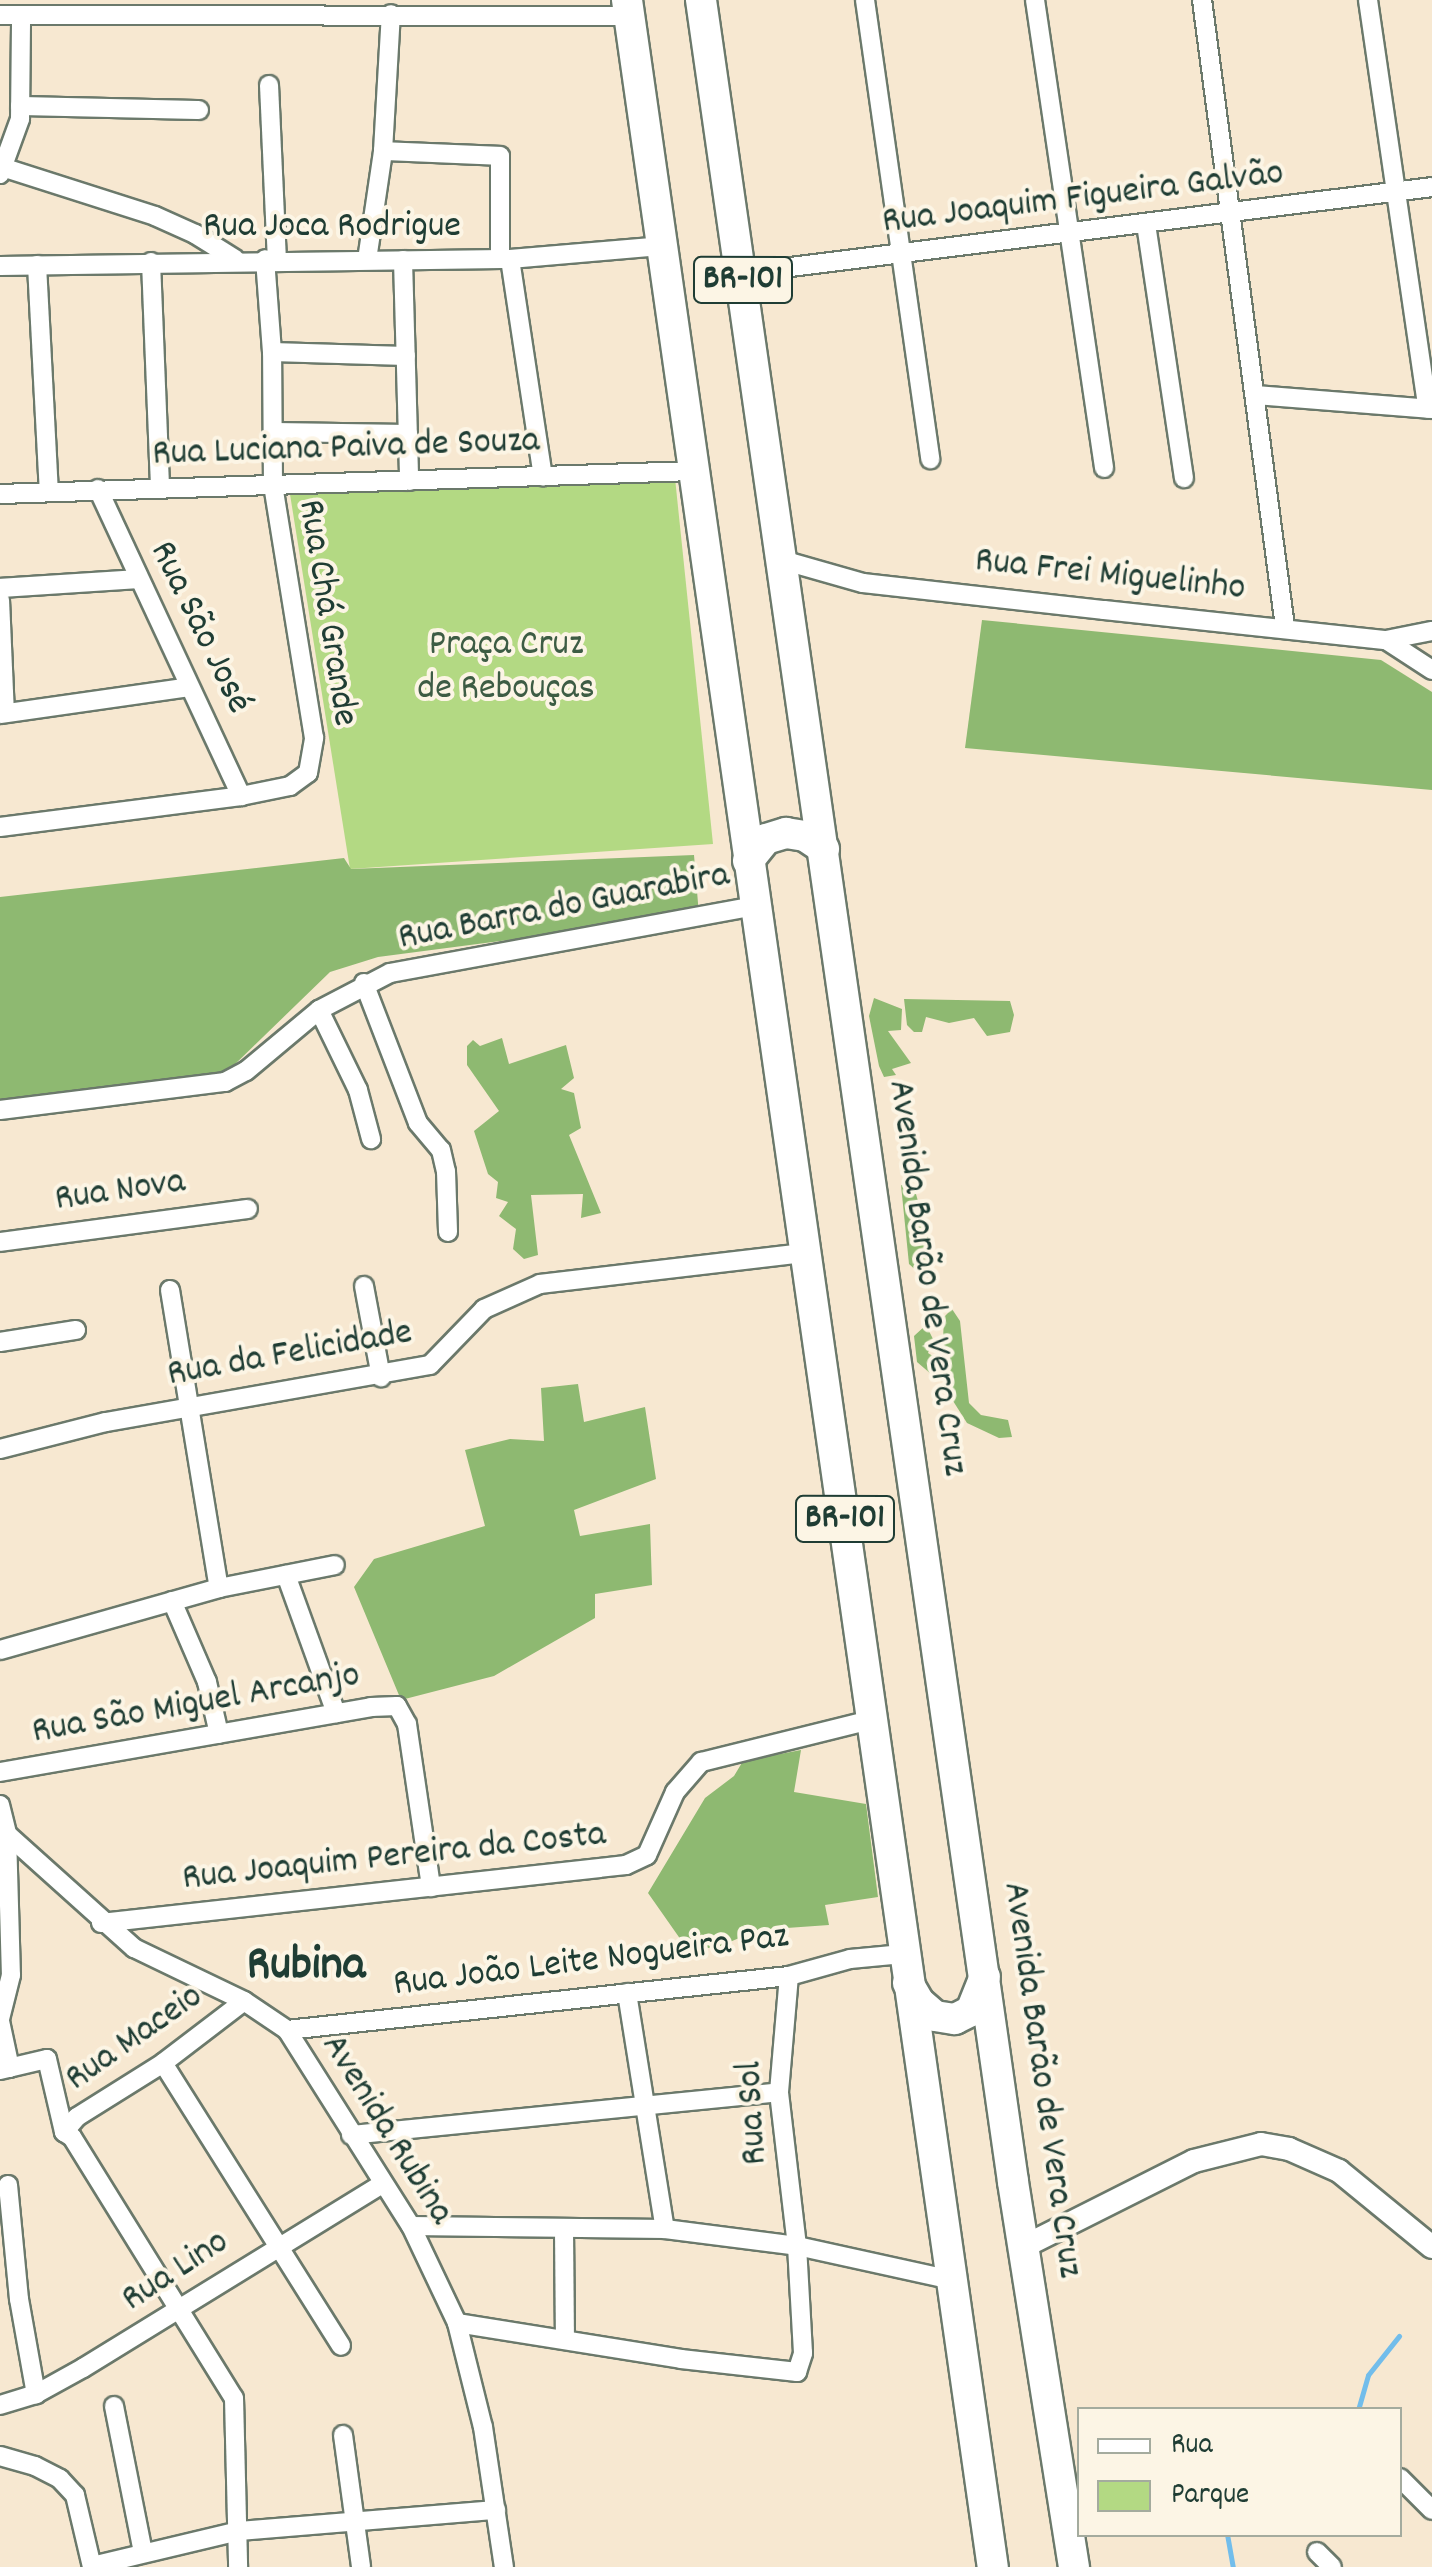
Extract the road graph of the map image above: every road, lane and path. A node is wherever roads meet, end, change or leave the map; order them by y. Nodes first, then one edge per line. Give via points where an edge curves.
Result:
1 (701, 0) edge
2 (865, 0) edge
3 (1036, 0) edge
4 (1202, 0) edge
5 (1368, 0) edge
6 (362, 7) edge
7 (469, 7) edge
8 (244, 8) edge
9 (628, 8) edge
10 (128, 9) edge
11 (12, 12) edge
12 (391, 14) junction
13 (269, 85) dead end
14 (20, 106) junction
15 (198, 110) dead end
16 (383, 151) junction
17 (2, 171) edge
18 (1432, 187) edge
19 (1396, 192) junction
20 (1230, 214) junction
21 (1146, 224) junction
22 (1071, 234) junction
23 (663, 246) junction
24 (900, 254) junction
25 (271, 259) junction
26 (505, 259) junction
27 (235, 260) junction
28 (367, 260) junction
29 (403, 260) junction
30 (151, 262) junction
31 (37, 265) junction
32 (0, 266) edge
33 (742, 273) junction
34 (272, 352) junction
35 (406, 356) junction
36 (1255, 395) junction
37 (1430, 409) edge
38 (275, 432) junction
39 (408, 434) junction
40 (930, 459) dead end
41 (1104, 468) dead end
42 (694, 471) junction
43 (543, 476) junction
44 (1184, 478) dead end
45 (409, 481) junction
46 (273, 485) junction
47 (160, 487) junction
48 (98, 489) junction
49 (48, 491) junction
50 (0, 494) edge
51 (782, 560) junction
52 (138, 580) junction
53 (0, 588) edge
54 (0, 600) edge
55 (1284, 627) junction
56 (1432, 631) edge
57 (1386, 640) junction
58 (1432, 670) edge
59 (189, 687) junction
60 (2, 714) edge
61 (241, 796) junction
62 (0, 827) edge
63 (824, 849) junction
64 (748, 862) junction
65 (755, 906) junction
66 (364, 983) junction
67 (319, 1010) junction
68 (0, 1110) edge
69 (371, 1139) dead end
70 (248, 1209) dead end
71 (448, 1232) dead end
72 (0, 1242) edge
73 (804, 1254) junction
74 (364, 1286) dead end
75 (170, 1290) dead end
76 (76, 1330) dead end
77 (0, 1342) edge
78 (382, 1377) junction
79 (188, 1406) junction
80 (0, 1448) edge
81 (336, 1565) dead end
82 (286, 1575) junction
83 (218, 1588) junction
84 (172, 1601) junction
85 (0, 1650) edge
86 (336, 1713) junction
87 (871, 1720) junction
88 (219, 1734) junction
89 (0, 1772) edge
90 (0, 1806) edge
91 (7, 1834) junction
92 (431, 1887) junction
93 (101, 1924) junction
94 (905, 1967) junction
95 (986, 1974) junction
96 (788, 1976) junction
97 (627, 1993) junction
98 (244, 2000) junction
99 (1, 2013) edge
100 (287, 2030) junction
101 (163, 2063) junction
102 (5, 2069) edge
103 (779, 2092) junction
104 (646, 2106) junction
105 (64, 2132) junction
106 (351, 2135) junction
107 (382, 2184) junction
108 (8, 2185) dead end
109 (411, 2226) junction
110 (564, 2229) junction
111 (666, 2230) junction
112 (278, 2245) junction
113 (798, 2246) junction
114 (1023, 2247) junction
115 (1432, 2247) edge
116 (952, 2280) junction
117 (179, 2310) junction
118 (457, 2323) junction
119 (565, 2338) junction
120 (341, 2346) dead end
121 (36, 2394) junction
122 (0, 2405) edge
123 (114, 2406) dead end
124 (343, 2436) dead end
125 (0, 2456) edge
126 (1402, 2480) edge
127 (496, 2510) junction
128 (1432, 2510) edge
129 (357, 2521) junction
130 (239, 2532) junction
131 (143, 2552) junction
132 (1316, 2552) dead end
133 (92, 2566) edge
134 (238, 2567) edge
135 (361, 2567) edge
136 (504, 2567) edge
137 (993, 2567) edge
138 (1074, 2567) edge
139 (1332, 2567) edge

1 - 33 highway, Avenida Barão de Vera Cruz / BR-101
2 - 24 street
3 - 22 street
4 - 20 street
5 - 19 street
6 - 8 street
6 - 12 street
7 - 9 street
7 - 12 street
8 - 10 street
9 - 23 highway, BR-101
10 - 11 street
11 - 14 street
12 - 16 street
13 - 25 street, Rua Chá Grande
14 - 15 street
14 - 17 street
16 - 26 street via 489,152 501,159
16 - 28 street
17 - 27 street via 155,216
18 - 19 street, Rua Joaquim Figueira Galvão
19 - 20 street, Rua Joaquim Figueira Galvão
19 - 37 street
20 - 21 street, Rua Joaquim Figueira Galvão
20 - 36 street
21 - 22 street, Rua Joaquim Figueira Galvão
21 - 44 street
22 - 24 street, Rua Joaquim Figueira Galvão
22 - 41 street
23 - 26 street, Rua Joca Rodrigue
23 - 42 highway, BR-101
24 - 33 street, Rua Joaquim Figueira Galvão
24 - 40 street
25 - 27 street, Rua Joca Rodrigue
25 - 28 street, Rua Joca Rodrigue
25 - 34 street, Rua Chá Grande
26 - 29 street, Rua Joca Rodrigue
26 - 43 street
27 - 30 street, Rua Joca Rodrigue
28 - 29 street, Rua Joca Rodrigue
29 - 35 street
30 - 31 street, Rua Joca Rodrigue
30 - 47 street
31 - 32 street, Rua Joca Rodrigue
31 - 49 street
33 - 51 highway, Avenida Barão de Vera Cruz / BR-101
34 - 35 street
34 - 38 street, Rua Chá Grande
35 - 39 street
36 - 37 street
36 - 55 street
38 - 39 street
38 - 46 street, Rua Chá Grande
39 - 45 street
42 - 43 street, Rua Luciana Paiva de Souza
42 - 64 highway, BR-101
43 - 45 street, Rua Luciana Paiva de Souza
45 - 46 street, Rua Luciana Paiva de Souza
46 - 47 street, Rua Luciana Paiva de Souza
46 - 61 street, Rua Chá Grande via 314,738 308,773 290,786
47 - 48 street, Rua Luciana Paiva de Souza
48 - 49 street, Rua Luciana Paiva de Souza
48 - 52 street, Rua São José
49 - 50 street, Rua Luciana Paiva de Souza
51 - 55 street, Rua Frei Miguelinho via 863,583
51 - 63 highway, Avenida Barão de Vera Cruz / BR-101
52 - 53 street
52 - 59 street, Rua São José
54 - 60 street
55 - 57 street, Rua Frei Miguelinho
56 - 57 street, Rua Frei Miguelinho
57 - 58 street
59 - 60 street
59 - 61 street, Rua São José
61 - 62 street
63 - 64 highway via 786,833 766,838
63 - 95 highway, Avenida Barão de Vera Cruz / BR-101
64 - 65 highway, BR-101
65 - 66 street, Rua Barra do Guarabira via 414,966
65 - 73 highway, BR-101
66 - 67 street, Rua Barra do Guarabira
66 - 71 street via 418,1123 441,1150
67 - 68 street, Rua Barra do Guarabira via 225,1082
67 - 69 street via 358,1090
70 - 72 street, Rua Nova
73 - 78 street, Rua da Felicidade via 518,1290 484,1309 440,1360
73 - 87 highway, BR-101
74 - 78 street
75 - 79 street
76 - 77 street
78 - 79 street, Rua da Felicidade
79 - 80 street, Rua da Felicidade
79 - 83 street
81 - 82 street
82 - 83 street
82 - 86 street
83 - 84 street
84 - 85 street
84 - 88 street via 207,1682
86 - 88 street, Rua São Miguel Arcanjo
86 - 92 street, Rua São Miguel Arcanjo via 387,1706 404,1713
87 - 92 street, Rua Joaquim Pereira da Costa via 701,1762 675,1792 638,1861
87 - 94 highway, BR-101
88 - 89 street, Rua São Miguel Arcanjo
90 - 91 street
91 - 93 street, Avenida Rubina
91 - 99 street via 11,1975
92 - 93 street, Rua Joaquim Pereira da Costa
93 - 98 street, Avenida Rubina via 134,1948
94 - 95 highway via 919,2002 934,2016 955,2019 971,2011
94 - 96 street, Rua João Leite Nogueira Paz via 850,1959
94 - 116 highway, BR-101
95 - 114 highway, Avenida Barão de Vera Cruz / BR-101
96 - 97 street, Rua João Leite Nogueira Paz
96 - 103 street, Rua Sol
97 - 100 street, Rua João Leite Nogueira Paz
97 - 104 street
98 - 100 street, Avenida Rubina
98 - 101 street, Rua Maceio
99 - 102 street
100 - 106 street, Avenida Rubina
101 - 105 street, Rua Maceio
101 - 112 street
102 - 105 street via 47,2059
103 - 104 street
103 - 113 street, Rua Sol
104 - 106 street
104 - 111 street
105 - 117 street
106 - 107 street, Avenida Rubina
107 - 109 street, Avenida Rubina
107 - 112 street, Rua Lino
108 - 121 street
109 - 110 street
109 - 118 street, Avenida Rubina
110 - 111 street
110 - 119 street
111 - 113 street
112 - 117 street, Rua Lino
112 - 120 street
113 - 116 street
113 - 119 street, Rua Sol via 803,2353 797,2372
114 - 115 street via 1194,2161 1261,2144 1339,2171
114 - 138 highway, Avenida Barão de Vera Cruz / BR-101
116 - 137 highway, BR-101
117 - 121 street, Rua Lino
117 - 130 street via 234,2398
118 - 119 street
118 - 127 street, Avenida Rubina via 484,2427
121 - 122 street, Rua Lino
123 - 131 street
124 - 129 street
125 - 133 street via 60,2479 75,2496
126 - 128 street
127 - 129 street
127 - 136 street, Avenida Rubina
129 - 130 street
129 - 135 street
130 - 131 street
130 - 134 street
131 - 133 street
132 - 139 street

